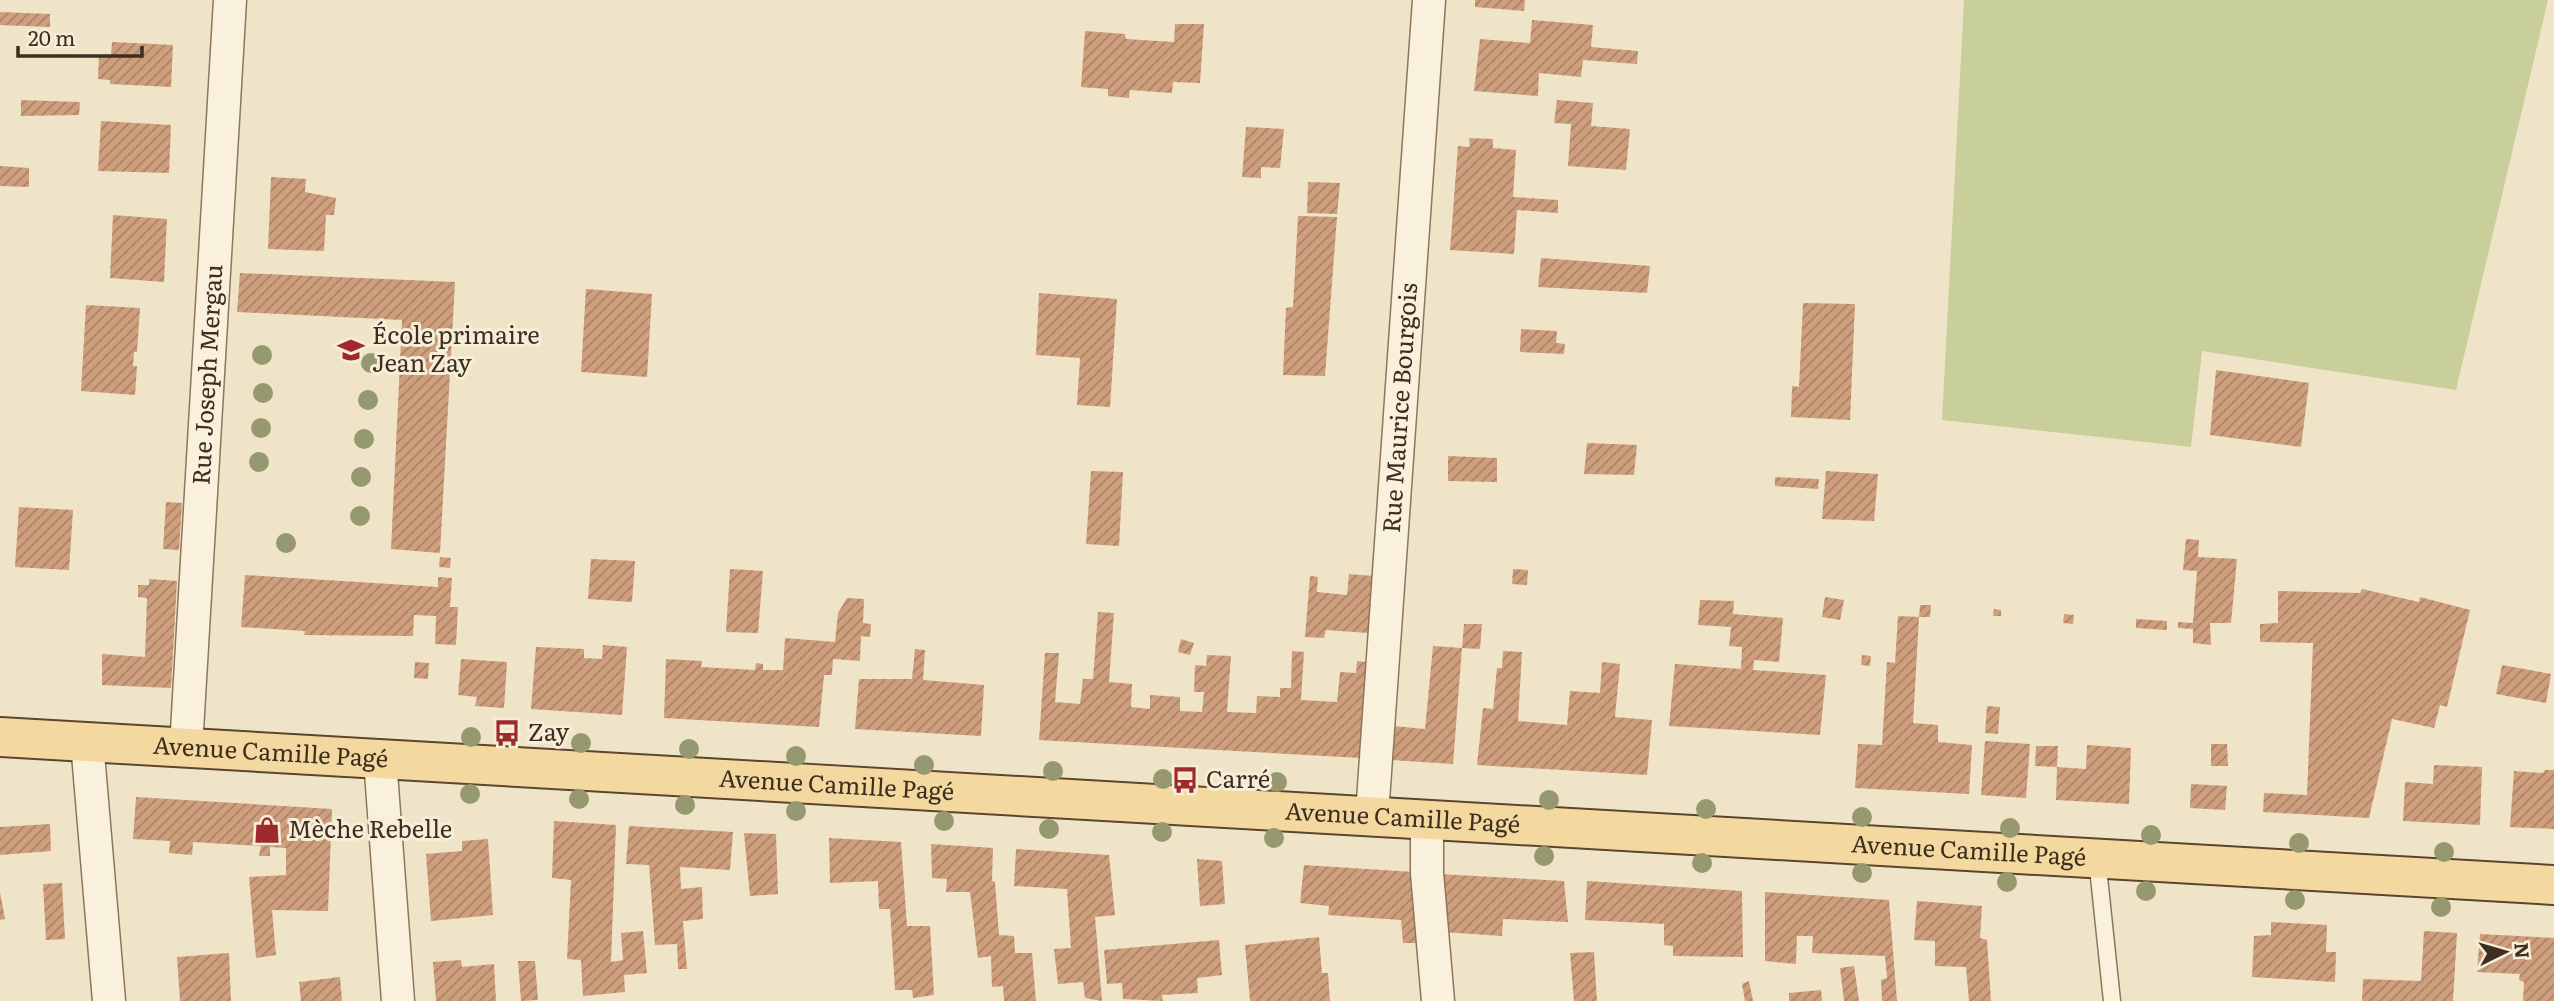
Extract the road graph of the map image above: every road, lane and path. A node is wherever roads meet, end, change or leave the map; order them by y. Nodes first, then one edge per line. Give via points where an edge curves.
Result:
1 (230, 0) edge
2 (1429, 0) edge
3 (0, 737) edge
4 (87, 742) junction
5 (186, 748) junction
6 (380, 759) junction
7 (1372, 816) junction
8 (1427, 819) junction
9 (2097, 858) junction
10 (2554, 885) edge
11 (109, 1001) edge
12 (398, 1001) edge
13 (1438, 1001) edge
14 (2112, 1001) edge

1 - 5 street, Rue Joseph Mergau
2 - 7 street, Rue Maurice Bourgois
3 - 4 main road, Avenue Camille Pagé
4 - 5 main road, Avenue Camille Pagé
4 - 11 street
5 - 6 main road, Avenue Camille Pagé
6 - 7 main road, Avenue Camille Pagé
6 - 12 street
7 - 8 main road, Avenue Camille Pagé
8 - 9 main road, Avenue Camille Pagé
8 - 13 street
9 - 10 main road, Avenue Camille Pagé
9 - 14 lane

